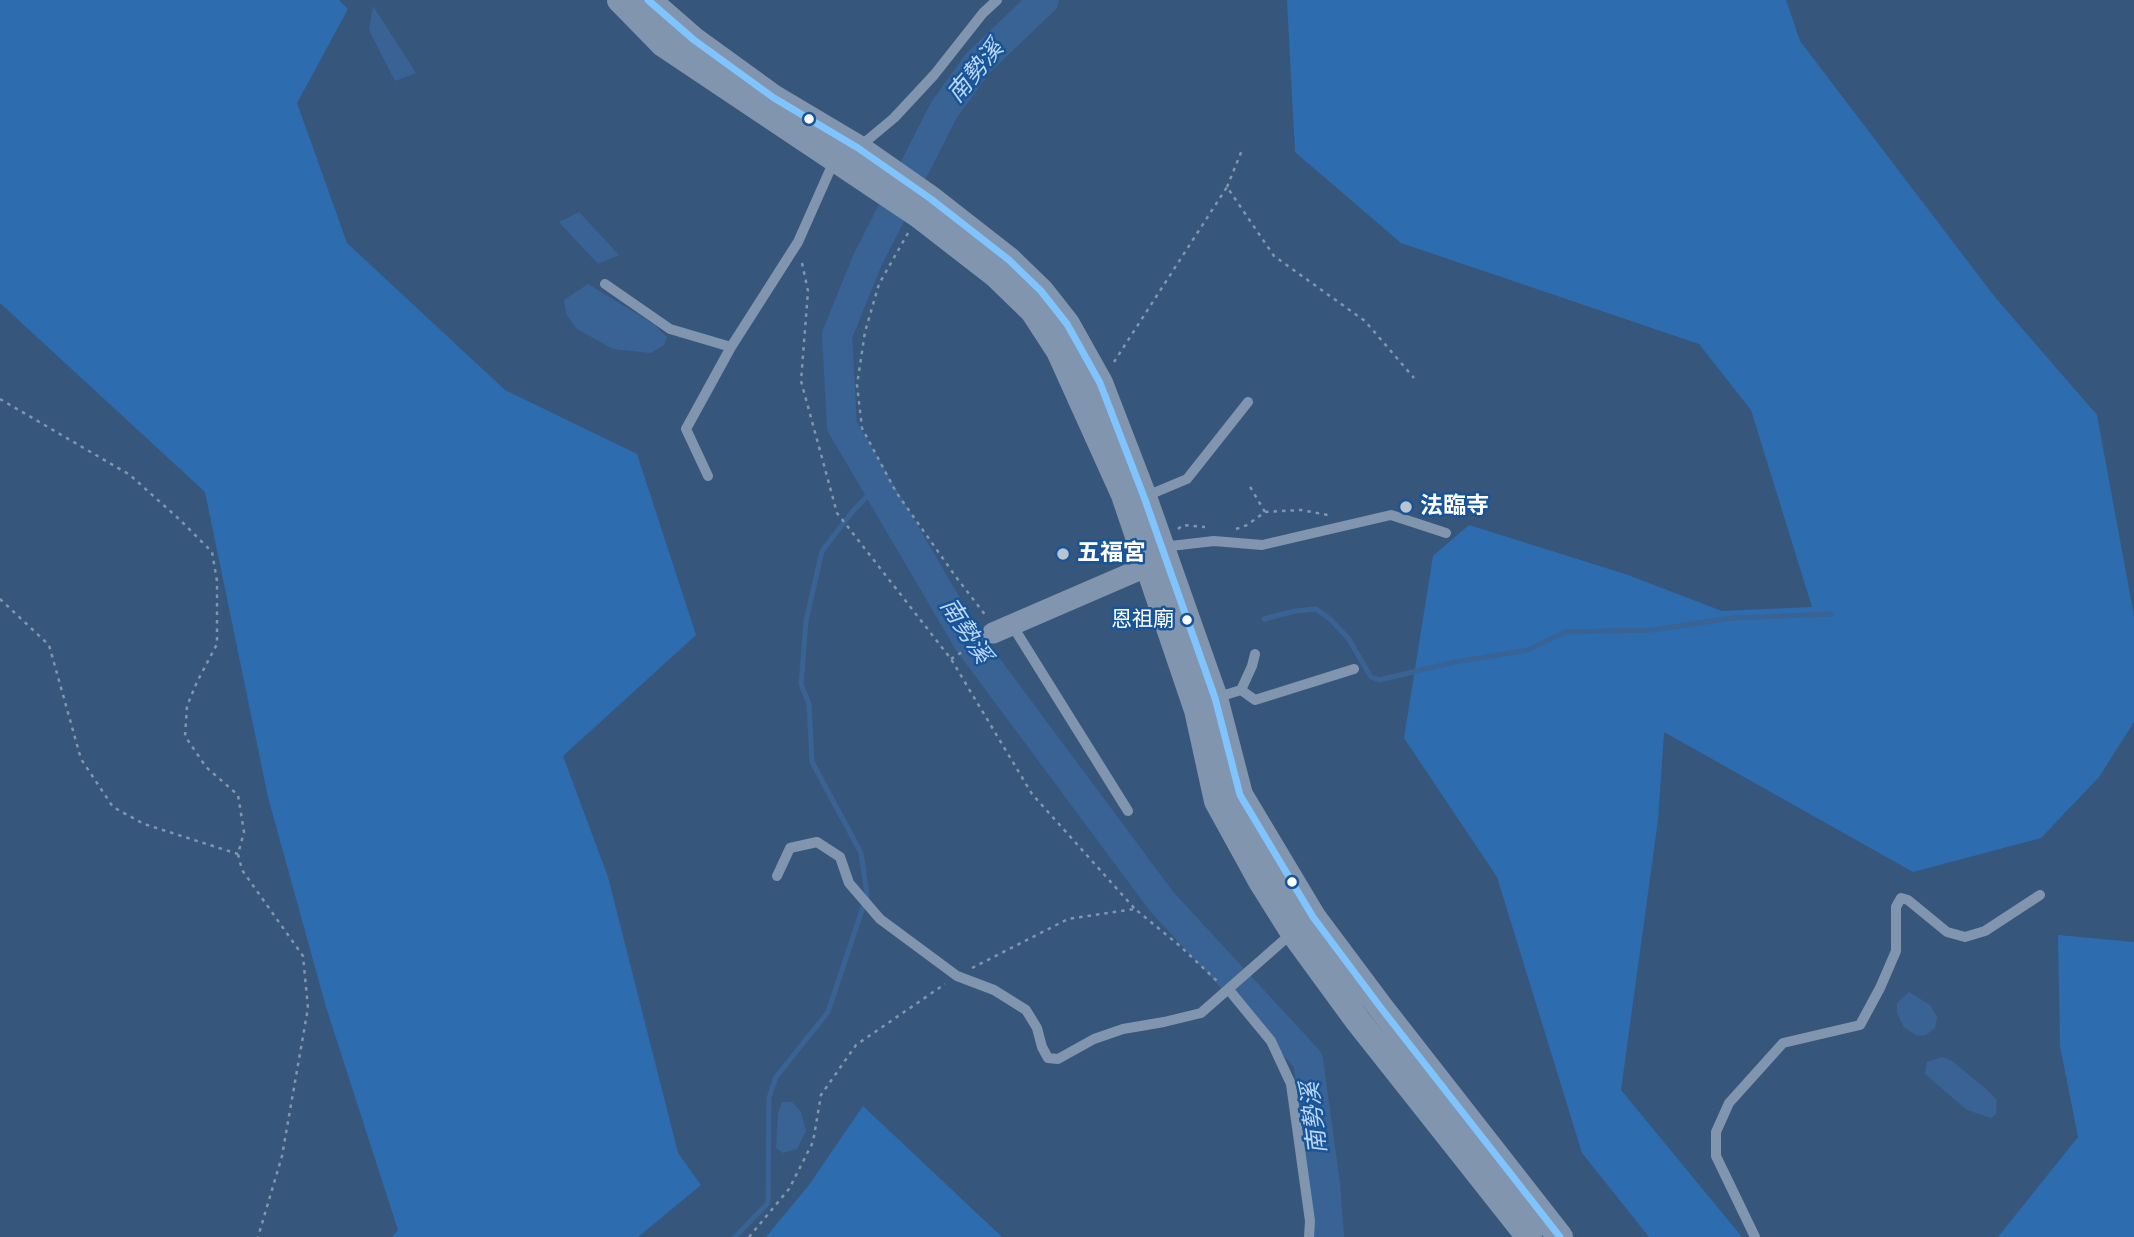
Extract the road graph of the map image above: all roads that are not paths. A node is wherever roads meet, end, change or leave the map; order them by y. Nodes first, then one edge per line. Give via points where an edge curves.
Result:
1 (621, 0) edge
2 (648, 0) edge
3 (997, 0) edge
4 (859, 161) junction
5 (605, 284) dead end
6 (731, 347) junction
7 (1090, 388) junction
8 (1248, 402) dead end
9 (708, 476) dead end
10 (1144, 497) junction
11 (1446, 533) dead end
12 (1155, 557) junction
13 (1001, 630) joint
14 (1255, 654) dead end
15 (1354, 669) dead end
16 (1241, 690) junction
17 (1206, 704) junction
18 (1128, 811) dead end
19 (777, 876) dead end
20 (2040, 895) dead end
21 (1297, 930) junction
22 (1229, 989) junction
23 (1309, 1237) edge
24 (1529, 1237) edge
25 (1560, 1237) edge
26 (1755, 1237) edge

1 - 4 street via 663,44
2 - 4 street via 694,40
3 - 4 lane
4 - 6 lane via 798,242
4 - 7 street via 921,209 1009,260 1041,291 1067,324
5 - 6 lane via 670,329
6 - 9 lane via 686,429
7 - 10 street
7 - 12 street via 1124,495
8 - 10 lane via 1187,480
10 - 12 street
11 - 12 lane via 1391,515 1262,545 1214,541
12 - 13 street
12 - 17 street
13 - 18 lane
14 - 16 lane
15 - 16 lane via 1255,700
16 - 17 lane
17 - 21 street
19 - 22 lane via 790,849 817,842 840,857 849,883 880,919 957,975 1026,1010 1048,1058 1058,1059 1123,1029 1201,1013
20 - 26 lane via 1985,931 1965,937 1947,932 1901,898 1896,907 1896,951 1860,1025 1783,1043 1728,1103 1716,1132 1716,1156
21 - 22 lane
21 - 24 street via 1358,1021
21 - 25 street via 1381,1008
22 - 23 lane via 1271,1041 1291,1084

